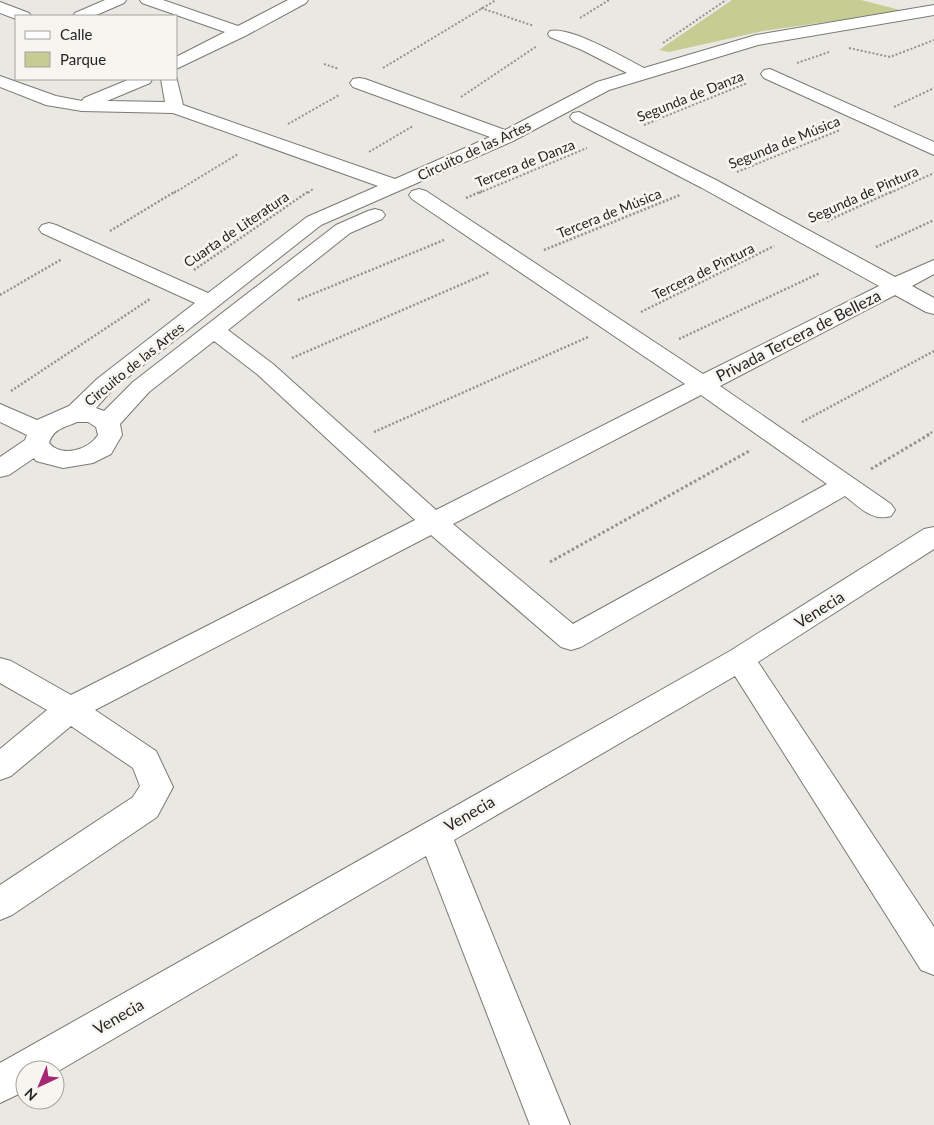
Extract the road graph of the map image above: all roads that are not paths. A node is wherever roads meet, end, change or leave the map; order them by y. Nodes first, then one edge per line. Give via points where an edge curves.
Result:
1 (118, 0) edge
2 (148, 0) edge
3 (300, 0) edge
4 (890, 2) dead end
5 (0, 7) edge
6 (934, 10) edge
7 (20, 15) edge
8 (83, 15) edge
9 (934, 22) edge
10 (241, 32) junction
11 (556, 34) road end
12 (178, 63) edge
13 (640, 73) junction
14 (770, 74) road end
15 (142, 80) edge
16 (170, 80) edge
17 (0, 81) edge
18 (359, 83) road end
19 (26, 91) junction
20 (8, 99) dead end
21 (82, 106) junction
22 (175, 108) junction
23 (579, 116) junction
24 (506, 137) junction
25 (934, 150) edge
26 (421, 195) junction
27 (49, 229) dead end
28 (934, 266) edge
29 (895, 286) junction
30 (211, 302) junction
31 (934, 307) edge
32 (214, 330) junction
33 (702, 384) junction
34 (4, 403) edge
35 (74, 414) junction
36 (107, 423) junction
37 (38, 438) junction
38 (0, 469) edge
39 (845, 485) junction
40 (882, 510) dead end
41 (434, 523) junction
42 (934, 536) edge
43 (740, 659) junction
44 (0, 668) edge
45 (70, 709) junction
46 (0, 766) edge
47 (434, 833) junction
48 (0, 904) edge
49 (934, 958) edge
50 (0, 1084) edge
51 (550, 1125) edge

1 - 8 street
2 - 10 street
3 - 10 street
4 - 6 street
5 - 7 street
6 - 13 street, Circuito de las Artes via 756,40
9 - 23 street, Circuito de las Artes via 772,48 625,92
10 - 12 street
11 - 13 street via 588,46
13 - 24 street, Circuito de las Artes via 603,86
14 - 25 street
15 - 21 street
16 - 22 street
17 - 19 street
18 - 24 street
19 - 20 street
19 - 21 street via 52,101
21 - 22 street
22 - 26 street
23 - 26 street, Circuito de las Artes via 522,149
23 - 29 street
24 - 26 street, Circuito de las Artes
26 - 30 street, Circuito de las Artes via 314,221
26 - 32 street, Circuito de las Artes via 343,229
26 - 33 street
27 - 30 street
28 - 29 street, Privada Tercera de Belleza
29 - 31 street
29 - 33 street, Privada Tercera de Belleza
30 - 35 street, Circuito de las Artes via 105,384
32 - 36 street, Circuito de las Artes via 141,387
32 - 41 street via 265,370
33 - 39 street
33 - 41 street, Privada Tercera de Belleza
34 - 37 street
35 - 36 street via 93,415
35 - 37 street via 54,420
36 - 37 street via 110,435 102,448 84,457 63,460 45,455
37 - 38 street
39 - 40 street
39 - 41 street via 571,639
41 - 45 street, Privada Tercera de Belleza
42 - 43 street, Venecia
43 - 47 street, Venecia
43 - 49 street
44 - 45 street
45 - 46 street, Privada Tercera de Belleza
45 - 48 street via 144,760 157,787 145,807
47 - 50 street, Venecia
47 - 51 street

